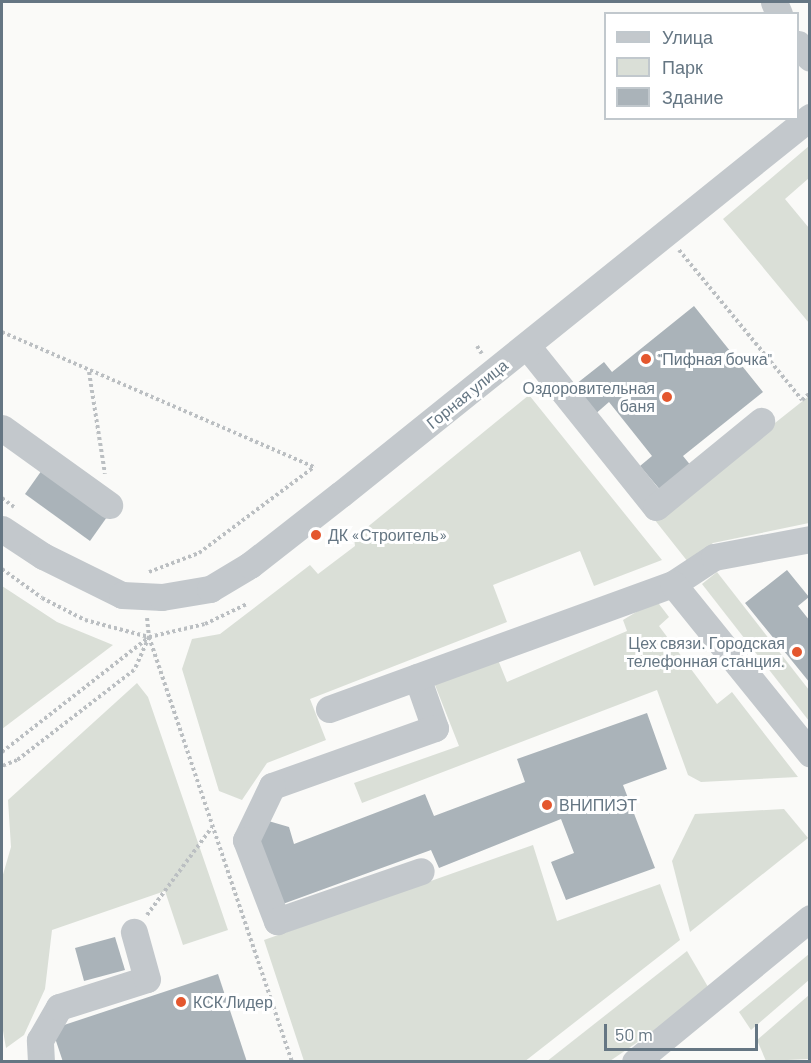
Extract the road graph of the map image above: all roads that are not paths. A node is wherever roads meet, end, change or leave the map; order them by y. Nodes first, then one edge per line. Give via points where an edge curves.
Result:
1 (799, 45) edge
2 (810, 58) edge
3 (810, 117) edge
4 (810, 129) edge
5 (778, 143) junction
6 (527, 346) junction
7 (761, 421) dead end
8 (2, 428) edge
9 (109, 505) road end
10 (11, 521) edge
11 (810, 539) edge
12 (673, 584) junction
13 (417, 677) junction
14 (329, 709) dead end
15 (810, 753) edge
16 (421, 871) dead end
17 (810, 918) edge
18 (134, 932) road end
19 (41, 1062) edge
20 (635, 1062) edge

1 - 2 street
3 - 5 street, Горная улица
4 - 5 street
5 - 6 street, Горная улица
6 - 7 street via 656,507
6 - 10 street, Горная улица via 250,565 210,589 184,595 122,595 95,584
8 - 9 street
11 - 12 street via 714,557
12 - 13 street
12 - 15 street
13 - 14 street
13 - 16 street via 435,728 272,786 246,840 277,921
17 - 20 street
18 - 19 street via 147,979 59,1007 40,1040

